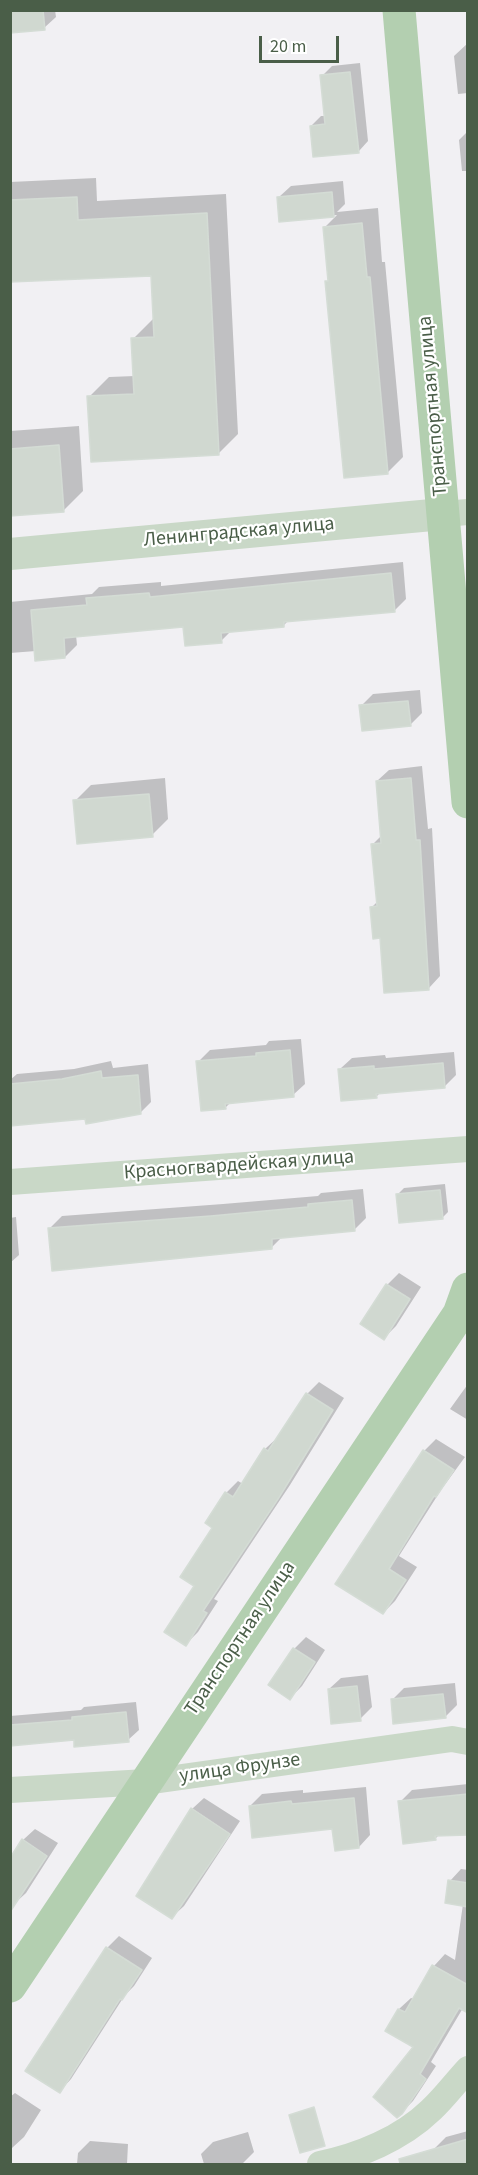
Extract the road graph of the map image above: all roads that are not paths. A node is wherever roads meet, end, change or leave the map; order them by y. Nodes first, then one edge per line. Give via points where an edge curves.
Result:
1 (399, 10) edge
2 (455, 513) edge
3 (10, 554) edge
4 (468, 802) edge
5 (468, 1149) edge
6 (10, 1182) edge
7 (468, 1289) edge
8 (468, 1742) edge
9 (146, 1782) junction
10 (10, 1790) edge
11 (10, 1986) edge
12 (468, 2069) edge
13 (320, 2164) edge

1 - 2 main road, Транспортная улица
2 - 3 street, Ленинградская улица
2 - 4 main road, Транспортная улица
5 - 6 street, Красногвардейская улица
7 - 9 main road, Транспортная улица via 459,1314
8 - 9 street, улица Фрунзе via 452,1739
9 - 10 street, улица Фрунзе
9 - 11 main road, Транспортная улица
12 - 13 street via 429,2112 390,2140 345,2159

